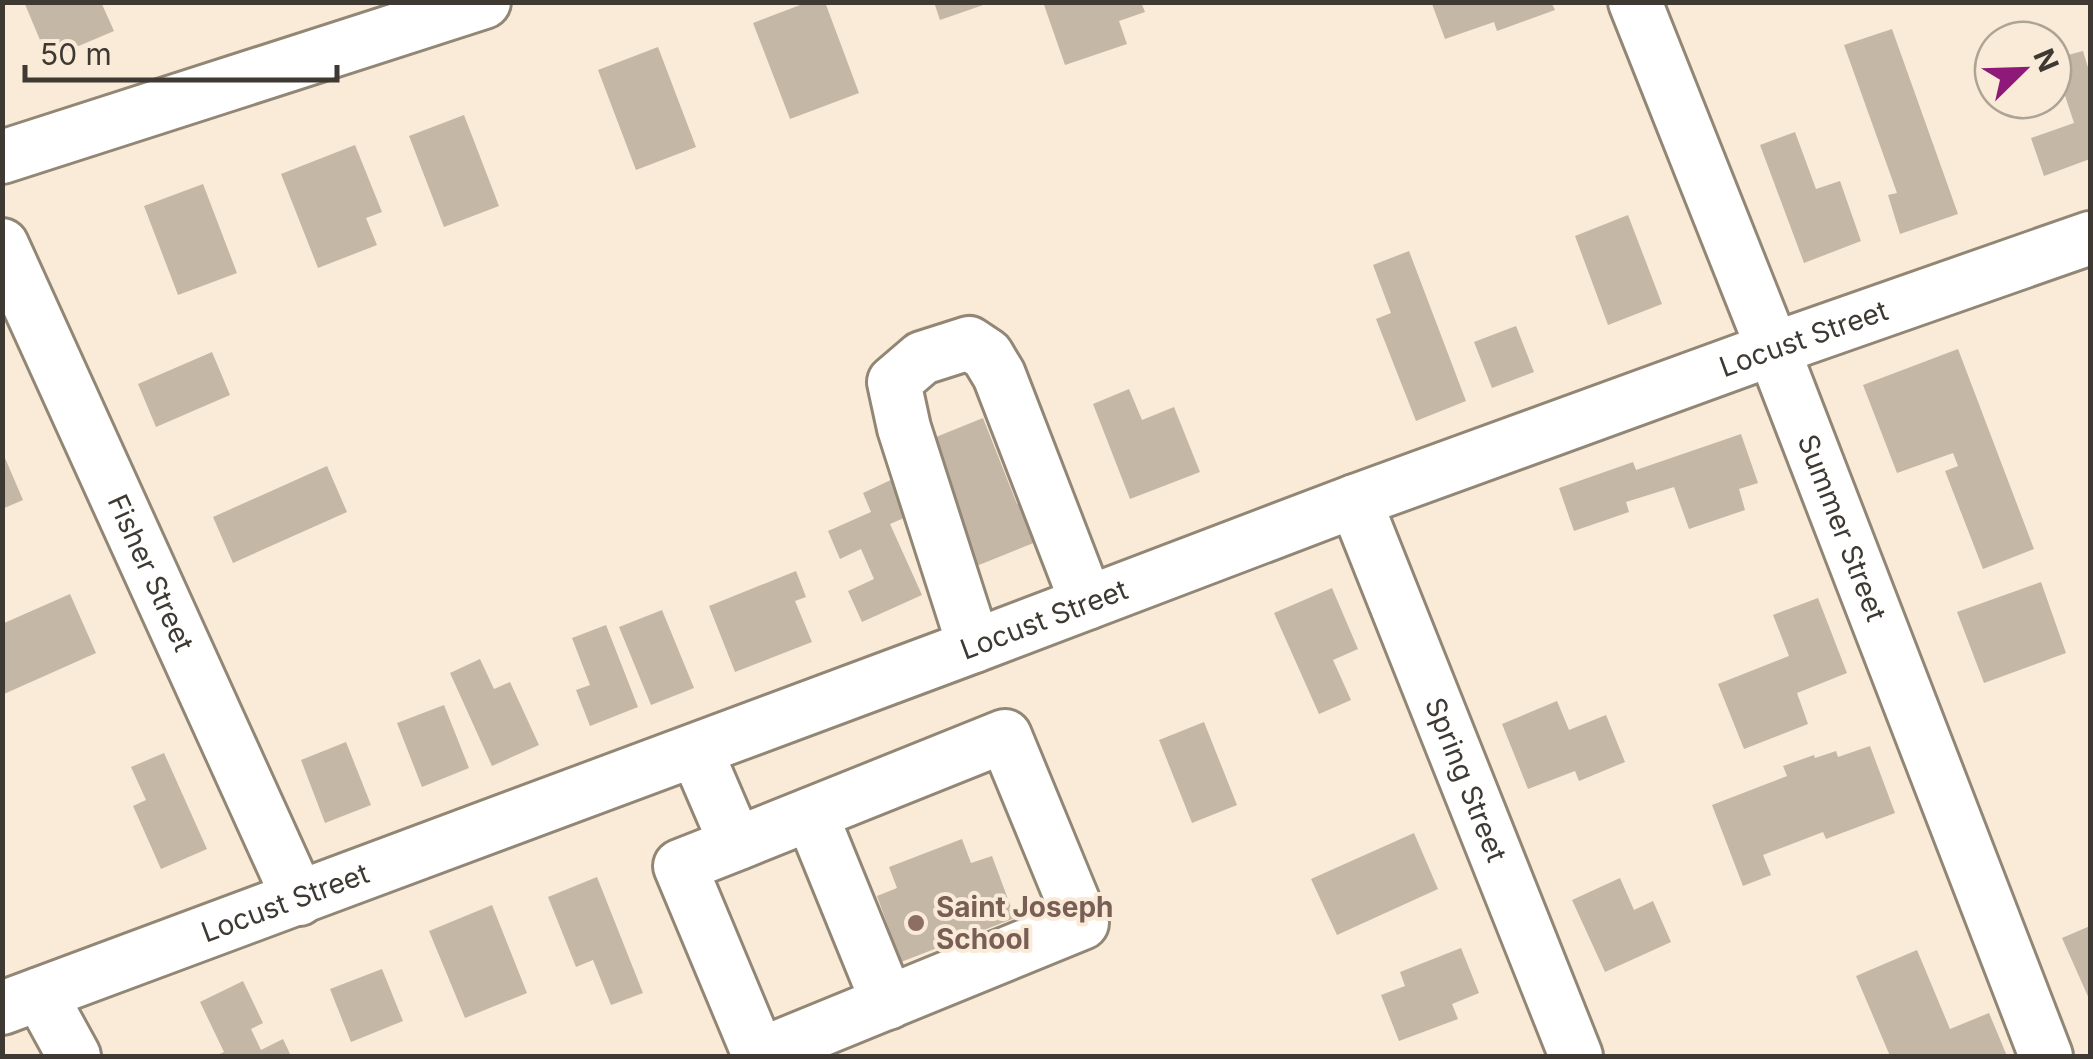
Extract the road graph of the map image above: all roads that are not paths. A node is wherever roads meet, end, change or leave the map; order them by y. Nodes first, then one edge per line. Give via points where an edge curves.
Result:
1 (484, 2) edge
2 (1635, 2) edge
3 (2, 157) edge
4 (2090, 238) edge
5 (2, 245) edge
6 (1772, 350) junction
7 (1355, 501) junction
8 (1087, 603) junction
9 (974, 646) junction
10 (696, 750) junction
11 (811, 814) junction
12 (736, 844) junction
13 (299, 898) junction
14 (22, 1002) edge
15 (888, 1003) junction
16 (74, 1056) edge
17 (759, 1056) edge
18 (1576, 1056) edge
19 (2046, 1056) edge

1 - 3 street
2 - 6 street, Summer Street
4 - 6 street, Locust Street
5 - 13 street, Fisher Street
6 - 7 street, Locust Street
6 - 19 street, Summer Street
7 - 8 street, Locust Street
7 - 18 street, Spring Street
8 - 9 street, Locust Street
8 - 9 street via 987,355 969,343 922,358 894,382
9 - 10 street, Locust Street
10 - 12 street
10 - 13 street, Locust Street
11 - 12 street
11 - 15 street
11 - 15 street via 1004,736 1082,923
12 - 17 street via 680,866
13 - 14 street, Locust Street
14 - 16 street
15 - 17 street

